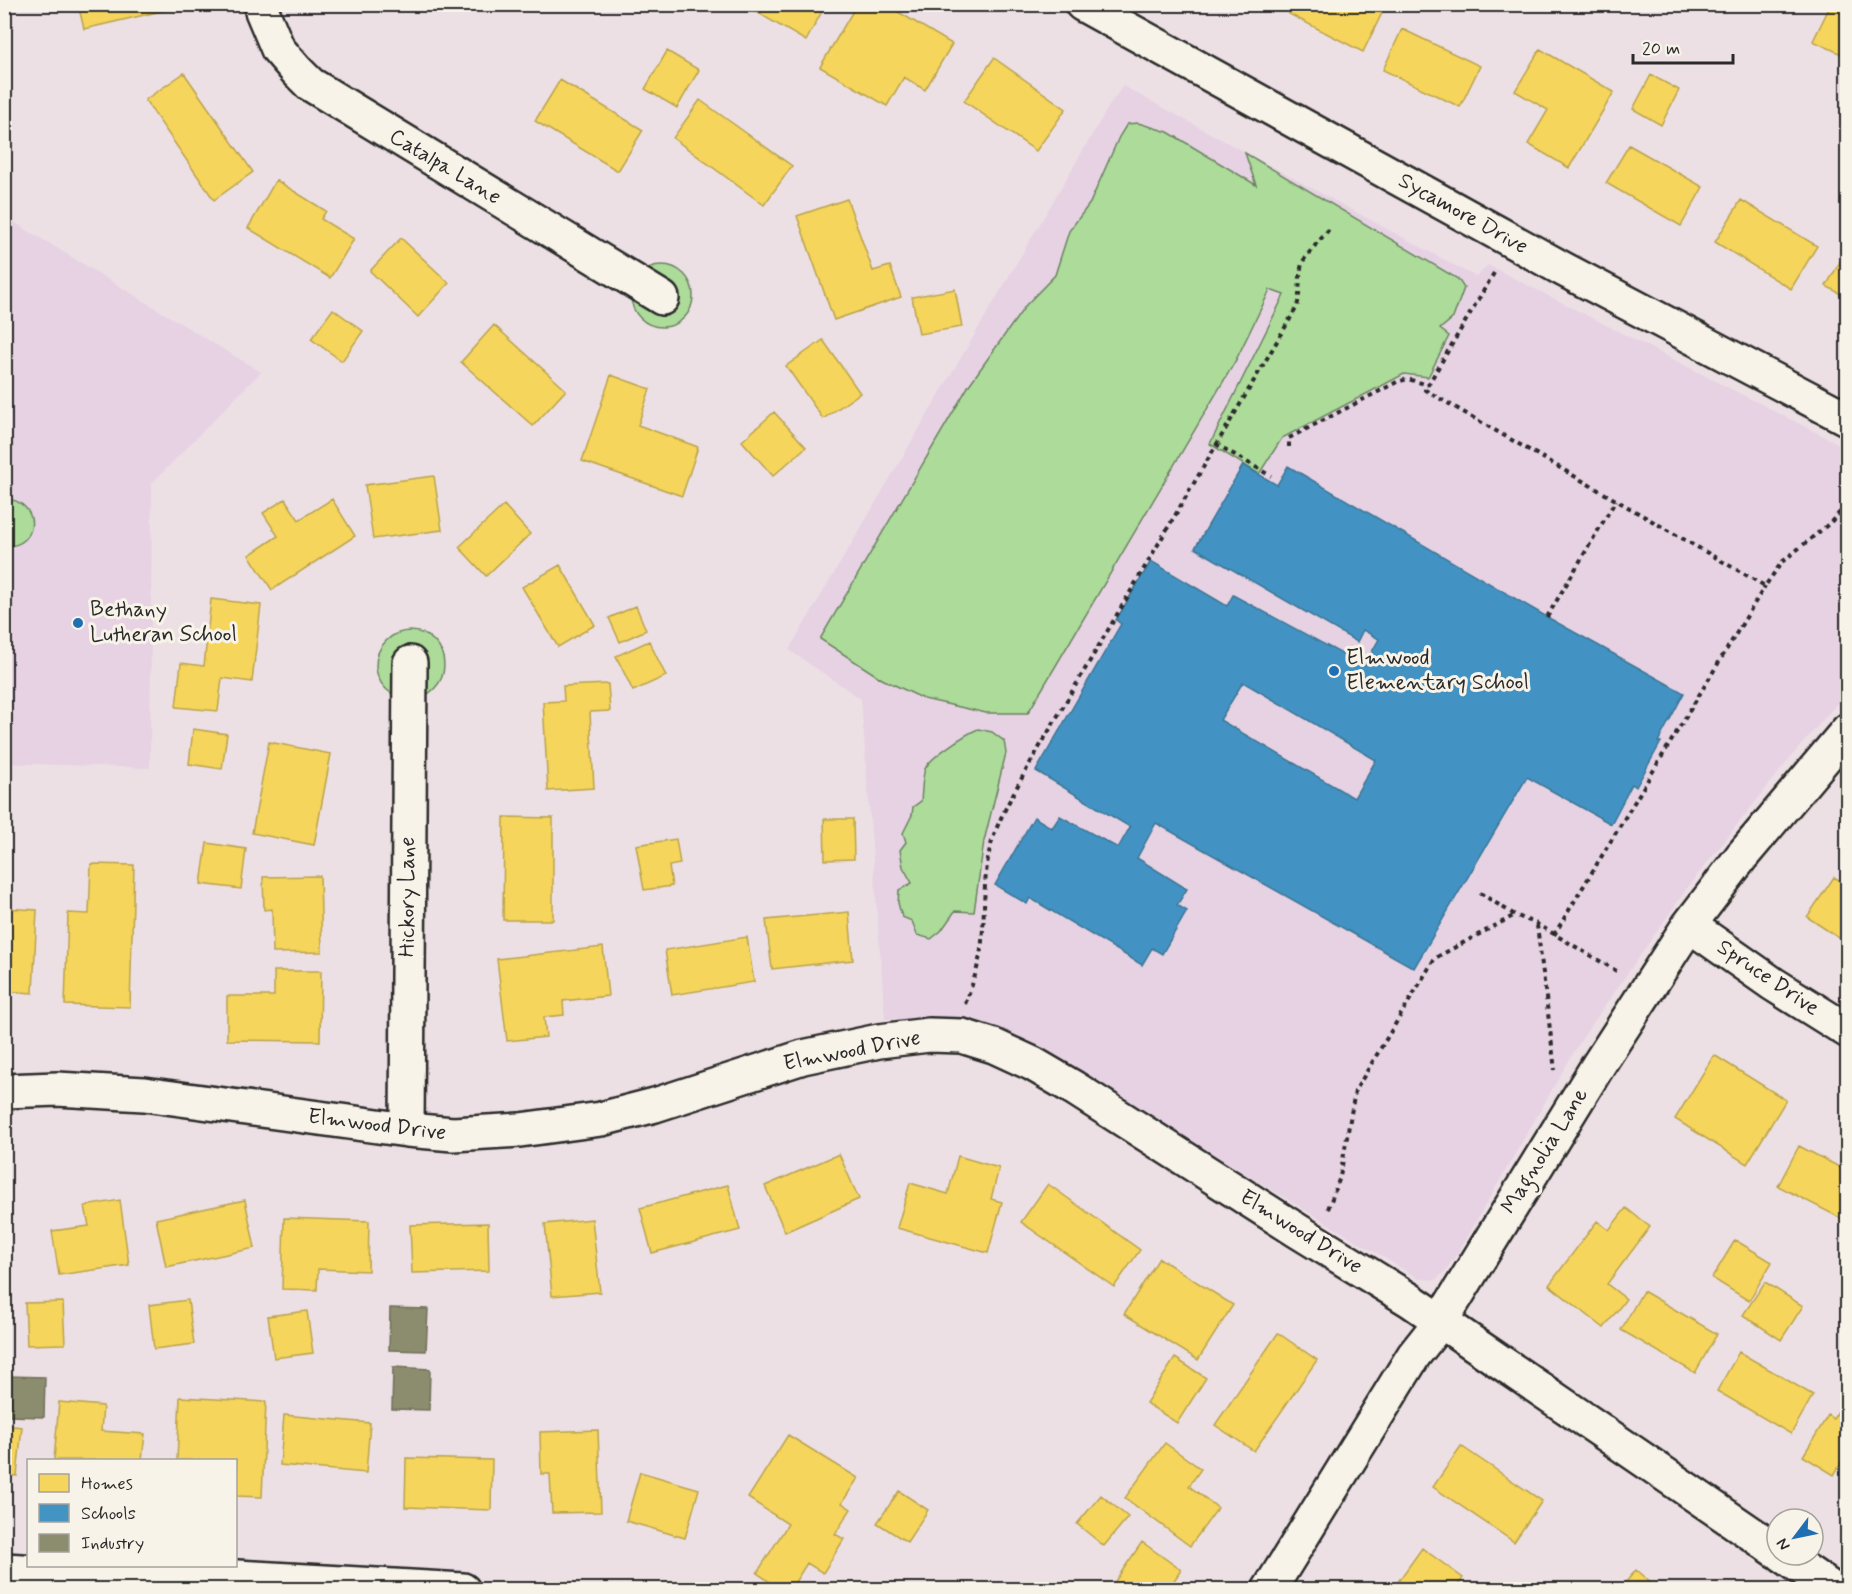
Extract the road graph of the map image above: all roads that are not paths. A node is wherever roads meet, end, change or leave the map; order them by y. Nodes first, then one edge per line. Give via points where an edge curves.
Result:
1 (261, 4) edge
2 (1082, 4) edge
3 (662, 298) dead end
4 (1848, 419) edge
5 (410, 663) dead end
6 (1848, 730) edge
7 (1689, 924) junction
8 (1848, 1031) edge
9 (4, 1091) edge
10 (406, 1131) junction
11 (1441, 1321) junction
12 (1765, 1543) edge
13 (1800, 1567) edge
14 (4, 1570) edge
15 (463, 1590) edge
16 (1269, 1590) edge
17 (1834, 1590) edge

1 - 3 street, Catalpa Lane via 278,49 310,84
2 - 4 street, Sycamore Drive via 1563,269
5 - 10 street, Hickory Lane
6 - 7 street, Magnolia Lane
7 - 8 street, Spruce Drive
7 - 11 street, Magnolia Lane
9 - 10 street, Elmwood Drive via 57,1089 144,1094
10 - 11 street, Elmwood Drive via 453,1134 520,1130 601,1119 802,1057 879,1041 962,1036 1033,1064 1074,1088
11 - 12 street, Elmwood Drive
11 - 16 street, Magnolia Lane via 1414,1355
13 - 17 street
14 - 15 street via 221,1576

